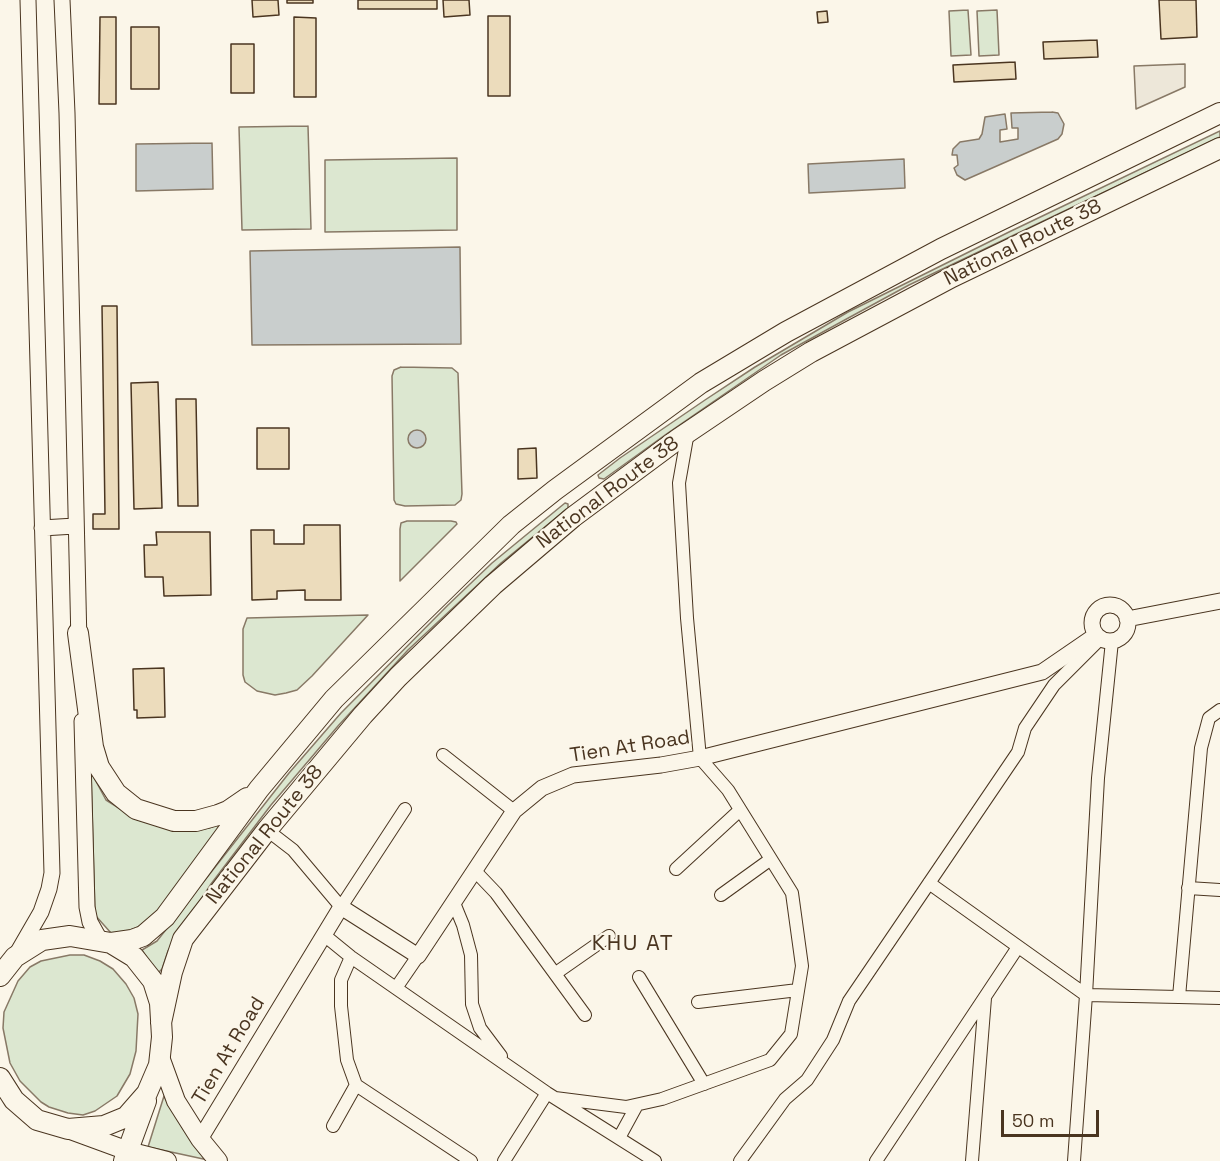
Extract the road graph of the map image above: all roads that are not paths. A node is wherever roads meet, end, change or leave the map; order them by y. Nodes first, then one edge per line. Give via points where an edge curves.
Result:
1 (28, 0) edge
2 (62, 0) edge
3 (1220, 113) edge
4 (1220, 148) edge
5 (688, 432) junction
6 (574, 477) junction
7 (592, 503) junction
8 (75, 526) junction
9 (42, 528) junction
10 (1220, 601) edge
11 (1127, 619) junction
12 (78, 633) junction
13 (1103, 638) junction
14 (1220, 710) edge
15 (443, 755) dead end
16 (700, 758) junction
17 (259, 789) junction
18 (405, 809) dead end
19 (740, 810) junction
20 (514, 811) junction
21 (267, 830) junction
22 (771, 860) junction
23 (676, 869) dead end
24 (475, 871) junction
25 (929, 883) junction
26 (1188, 888) junction
27 (1220, 890) edge
28 (721, 895) dead end
29 (454, 903) junction
30 (341, 907) junction
31 (324, 935) junction
32 (609, 936) dead end
33 (105, 942) junction
34 (1018, 946) junction
35 (418, 956) junction
36 (15, 957) junction
37 (351, 957) junction
38 (556, 973) junction
39 (0, 975) edge
40 (639, 977) dead end
41 (396, 988) junction
42 (798, 990) junction
43 (986, 994) junction
44 (1086, 995) junction
45 (1179, 997) junction
46 (1220, 998) edge
47 (698, 1002) dead end
48 (585, 1015) dead end
49 (161, 1023) junction
50 (160, 1058) junction
51 (505, 1063) junction
52 (0, 1078) edge
53 (704, 1084) junction
54 (356, 1085) junction
55 (150, 1087) junction
56 (551, 1096) junction
57 (637, 1105) junction
58 (333, 1126) dead end
59 (68, 1129) junction
60 (619, 1138) junction
61 (200, 1139) junction
62 (126, 1156) edge
63 (166, 1161) edge
64 (218, 1161) edge
65 (471, 1161) edge
66 (504, 1161) edge
67 (655, 1161) edge
68 (740, 1161) edge
69 (876, 1161) edge
70 (972, 1161) edge
71 (1074, 1161) edge

1 - 9 street
2 - 8 street
3 - 6 highway, National Route 38 via 941,249 786,332 701,383
4 - 5 highway, National Route 38 via 861,324 784,368
5 - 7 highway, National Route 38
5 - 16 street via 680,483
6 - 7 highway
6 - 17 highway, National Route 38 via 511,525 334,699
7 - 21 highway, National Route 38 via 493,585 398,677
8 - 9 street
8 - 12 street
9 - 36 street via 52,873 41,912
10 - 11 street
11 - 13 street via 1122,636
11 - 13 street via 1117,607 1100,608 1092,624
12 - 17 highway via 93,747 99,767 125,802 159,818 196,821 228,812
12 - 33 street via 87,907 90,922
13 - 16 street, Tien At Road via 1042,672
13 - 25 street via 1054,685 1025,729 1017,752
13 - 44 street
14 - 26 street via 1209,718 1201,748
15 - 20 street
16 - 19 street
16 - 20 street, Tien At Road via 573,775 542,788
17 - 33 highway, National Route 38 via 165,917 143,936
18 - 30 street
19 - 22 street
19 - 23 street
20 - 24 street, Tien At Road
21 - 30 street via 293,850
21 - 49 highway, National Route 38 via 183,939
22 - 28 street
22 - 42 street via 792,893 802,966
24 - 29 street, Tien At Road
24 - 38 street
25 - 34 street
25 - 68 street via 849,1000 833,1040 807,1080 785,1098
26 - 27 street
26 - 45 street
29 - 35 street, Tien At Road
29 - 51 street via 471,955 472,1004 480,1028
30 - 31 street, Tien At Road
30 - 35 street
31 - 37 street
31 - 61 street, Tien At Road
32 - 38 street
33 - 36 highway via 54,937
33 - 49 highway via 130,954 148,973 157,992
34 - 43 street
34 - 44 street
35 - 41 street
36 - 39 highway
37 - 41 street
37 - 54 street via 340,980 340,1006 347,1060
38 - 48 street
40 - 53 street
41 - 51 street
42 - 47 street
42 - 53 street via 791,1034 770,1060
43 - 69 street
43 - 70 street
44 - 45 street
44 - 71 street
45 - 46 street
49 - 50 highway
50 - 55 highway
50 - 61 main road via 176,1101
51 - 56 street
52 - 59 highway via 30,1115 43,1123
53 - 57 street
54 - 58 street
54 - 65 street
55 - 59 highway via 137,1107 120,1120 99,1128
55 - 62 highway
56 - 57 street via 626,1107
56 - 60 street
56 - 66 street
57 - 60 street
59 - 62 main road
60 - 67 street
61 - 64 main road
62 - 63 main road

